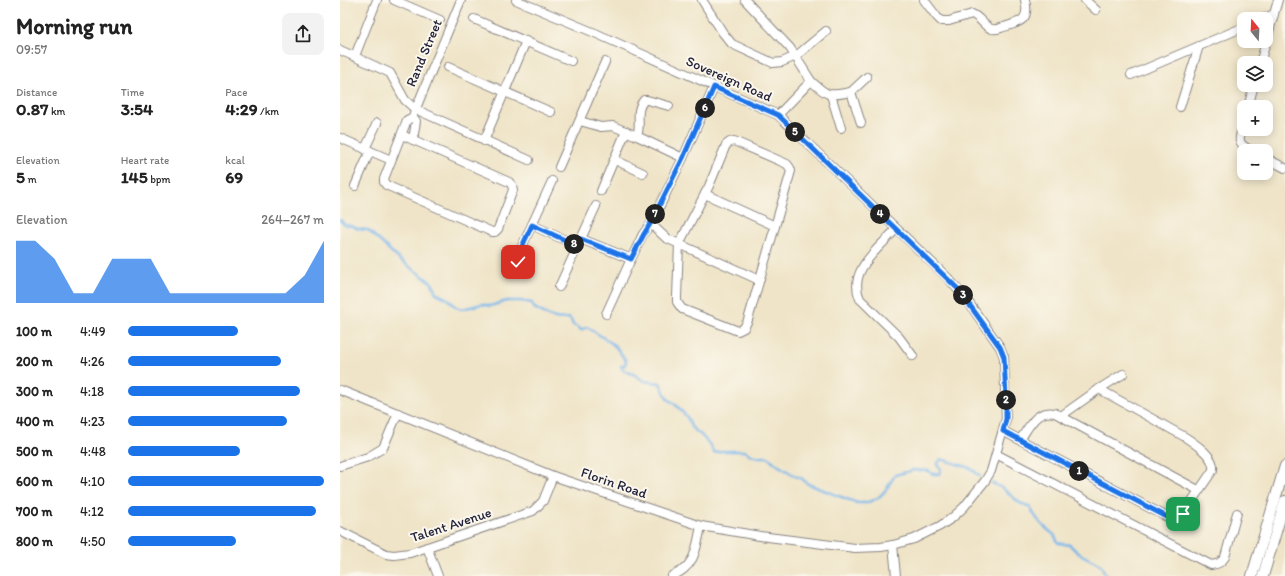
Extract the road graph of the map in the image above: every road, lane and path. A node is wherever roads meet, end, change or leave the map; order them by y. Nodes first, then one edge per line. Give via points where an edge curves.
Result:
1 (377, 0) edge
2 (394, 0) edge
3 (461, 0) edge
4 (516, 0) edge
5 (702, 0) edge
6 (745, 0) edge
7 (924, 0) edge
8 (1025, 0) edge
9 (1085, 0) edge
10 (1278, 0) edge
11 (1096, 10) dead end
12 (1274, 14) joint
13 (474, 19) dead end
14 (440, 20) dead end
15 (1237, 30) edge
16 (826, 31) dead end
17 (526, 41) junction
18 (1199, 46) junction
19 (340, 50) edge
20 (355, 56) junction
21 (796, 56) junction
22 (1262, 56) edge
23 (571, 61) dead end
24 (605, 62) dead end
25 (448, 67) dead end
26 (1131, 75) dead end
27 (867, 76) dead end
28 (811, 81) junction
29 (714, 87) junction
30 (504, 92) junction
31 (851, 92) junction
32 (831, 95) junction
33 (669, 106) dead end
34 (1180, 107) dead end
35 (551, 112) dead end
36 (414, 113) junction
37 (778, 115) junction
38 (580, 121) junction
39 (377, 123) dead end
40 (861, 123) dead end
41 (841, 128) dead end
42 (626, 131) junction
43 (402, 135) junction
44 (637, 136) junction
45 (340, 138) edge
46 (413, 140) junction
47 (484, 141) junction
48 (368, 150) junction
49 (683, 158) junction
50 (391, 160) junction
51 (529, 160) dead end
52 (614, 160) junction
53 (1273, 162) edge
54 (559, 167) dead end
55 (1285, 168) edge
56 (643, 173) dead end
57 (552, 181) dead end
58 (355, 186) dead end
59 (601, 191) dead end
60 (705, 194) junction
61 (596, 206) dead end
62 (650, 224) junction
63 (532, 225) junction
64 (775, 226) junction
65 (896, 229) junction
66 (579, 242) junction
67 (679, 244) junction
68 (631, 259) junction
69 (520, 266) dead end
70 (759, 280) junction
71 (559, 287) dead end
72 (606, 314) dead end
73 (913, 356) dead end
74 (1123, 374) dead end
75 (1099, 389) junction
76 (340, 390) edge
77 (398, 413) junction
78 (1061, 416) junction
79 (1003, 431) junction
80 (1020, 440) junction
81 (996, 454) junction
82 (340, 466) edge
83 (1285, 466) edge
84 (553, 476) junction
85 (1198, 490) junction
86 (1285, 501) edge
87 (1237, 513) dead end
88 (701, 526) junction
89 (340, 531) edge
90 (893, 545) junction
91 (427, 547) junction
92 (438, 576) edge
93 (672, 576) edge
94 (896, 576) edge
95 (1252, 576) edge
96 (1263, 576) edge

1 - 20 street
2 - 14 street
3 - 36 street, Rand Street
4 - 29 street, Sovereign Road
5 - 21 street via 732,44 773,63
6 - 21 street
7 - 8 street via 941,21 972,14 994,30 1017,24 1024,19
9 - 11 street
10 - 12 street
12 - 22 street
13 - 17 street
15 - 18 street
16 - 21 street
17 - 23 street
17 - 30 street
18 - 26 street
18 - 34 street
19 - 20 street
20 - 36 street via 390,73
21 - 28 street
24 - 38 street
25 - 30 street
27 - 31 street
28 - 32 street
28 - 37 street
29 - 37 street, Sovereign Road
29 - 49 street
30 - 35 street
30 - 47 street
31 - 32 street
31 - 40 street
32 - 41 street
33 - 44 street via 644,100 638,114 640,125
36 - 43 street, Rand Street via 407,120
36 - 46 street via 416,121
36 - 47 street
37 - 65 street, Sovereign Road
38 - 42 street via 601,127 613,126
38 - 54 street
39 - 48 street
42 - 44 street
42 - 52 street
43 - 46 street
43 - 50 street, Rand Street
44 - 49 street
45 - 48 street
46 - 50 street, Rand Street via 512,185 513,190 495,232 386,185 384,179
47 - 51 street
48 - 50 street
48 - 58 street
49 - 62 street
52 - 56 street
52 - 59 street
53 - 55 street
57 - 63 street
60 - 64 street
60 - 64 street via 730,142 734,141 786,164 791,171
60 - 67 street
61 - 66 street
62 - 67 street via 666,238
62 - 68 street
63 - 66 street
63 - 69 street via 519,253
64 - 70 street
65 - 73 street via 865,262 860,271 856,291 866,306 899,337
65 - 79 street, Sovereign Road via 958,289 1000,347 1004,357 1006,398
66 - 68 street
66 - 71 street
67 - 70 street
67 - 70 street via 677,302 688,312 734,331 741,330 748,320
68 - 72 street
74 - 75 street
75 - 78 street
75 - 85 street via 1185,437 1211,459 1213,470
76 - 77 street, Florin Road
77 - 82 street via 383,448 368,457
77 - 84 street, Florin Road
78 - 80 street via 1050,412 1042,413
78 - 85 street
79 - 80 street
79 - 81 street, Sovereign Road
80 - 85 street via 1167,517 1176,518 1183,514
81 - 87 street via 1211,565 1218,564 1225,558
81 - 90 street, Sovereign Road via 985,481 952,518 926,534
83 - 95 main road
84 - 88 street, Florin Road
84 - 91 street, Talent Avenue via 543,502 533,511
86 - 96 main road
88 - 90 street, Florin Road via 855,548 881,548
88 - 93 street via 691,562 684,570
89 - 91 street, Talent Avenue via 382,552 394,555
90 - 94 street
91 - 92 street

